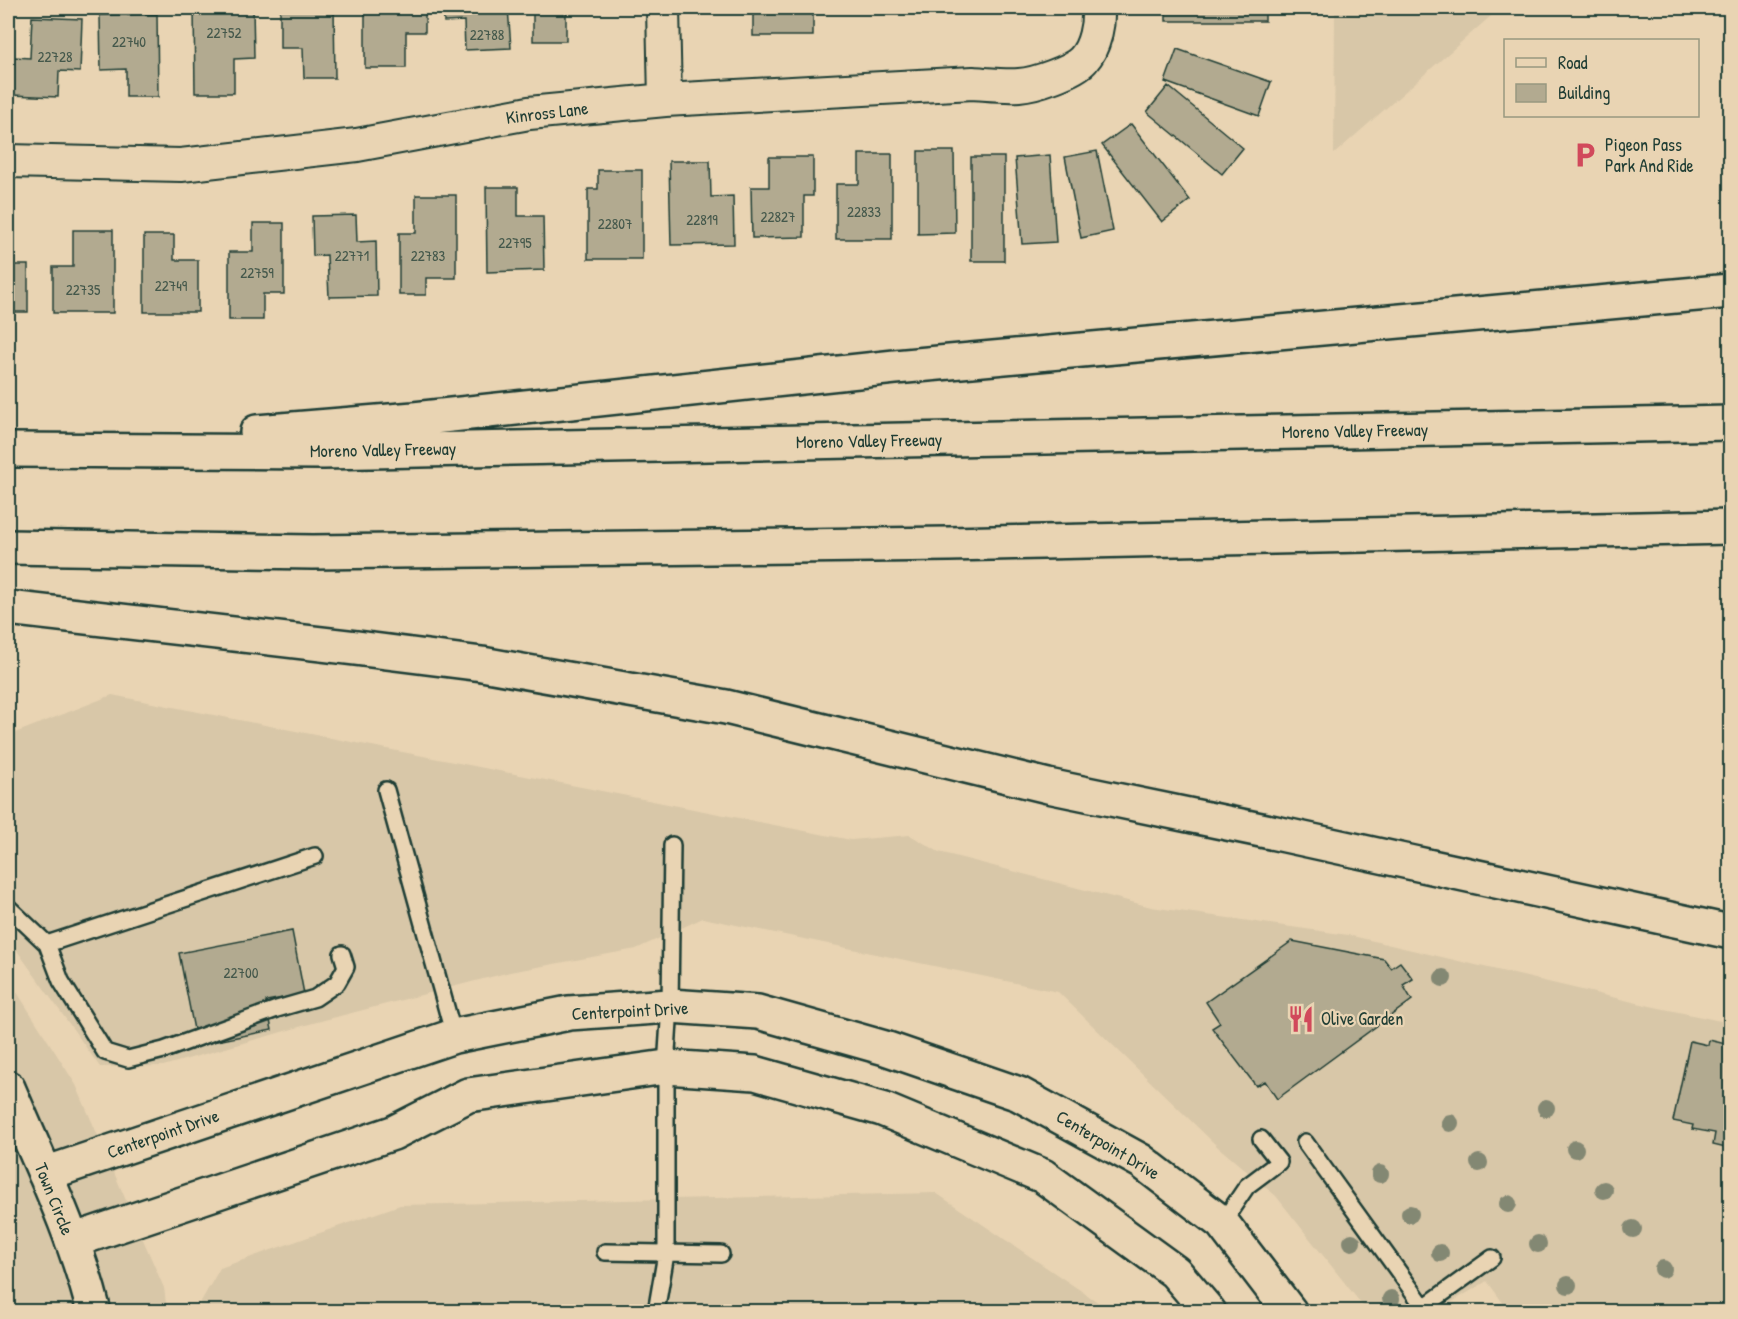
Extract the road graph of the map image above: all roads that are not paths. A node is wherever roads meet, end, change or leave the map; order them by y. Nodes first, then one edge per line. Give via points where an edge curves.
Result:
1 (663, 8) edge
2 (1098, 8) edge
3 (665, 100) junction
4 (8, 161) edge
5 (1731, 291) edge
6 (1731, 423) edge
7 (20, 451) edge
8 (1731, 527) edge
9 (8, 547) edge
10 (8, 608) edge
11 (386, 790) dead end
12 (672, 845) dead end
13 (315, 856) dead end
14 (8, 907) edge
15 (1731, 932) edge
16 (47, 944) junction
17 (342, 954) dead end
18 (670, 1006) junction
19 (453, 1036) junction
20 (666, 1067) junction
21 (8, 1088) edge
22 (1261, 1139) dead end
23 (1305, 1142) dead end
24 (45, 1174) junction
25 (1222, 1223) junction
26 (72, 1241) junction
27 (605, 1252) dead end
28 (666, 1254) junction
29 (721, 1254) dead end
30 (1492, 1258) dead end
31 (94, 1311) edge
32 (656, 1311) edge
33 (1209, 1311) edge
34 (1290, 1311) edge

1 - 3 street
2 - 3 street, Kinross Lane via 1095,40 1083,60 1056,76 1020,85 973,83
3 - 4 street, Kinross Lane via 529,113 357,145 181,165
5 - 7 main road via 895,367 414,419
6 - 7 main road, Moreno Valley Freeway via 323,452
8 - 9 main road via 313,552
10 - 15 main road via 482,664 726,707 1048,786
11 - 19 lane
12 - 18 lane
13 - 16 lane
14 - 16 lane
16 - 17 lane via 61,981 105,1052 128,1059 315,998 337,983 346,967
18 - 19 main road, Centerpoint Drive via 569,1013
18 - 20 lane
18 - 25 main road, Centerpoint Drive via 758,1012 885,1048 1019,1094 1142,1161
19 - 24 main road, Centerpoint Drive
20 - 26 main road via 468,1095 393,1133
20 - 28 lane
20 - 33 main road via 754,1073 882,1109 1043,1176 1175,1272
21 - 24 main road, Town Circle
22 - 25 lane via 1279,1162 1247,1186
23 - 30 lane via 1425,1307
24 - 26 main road, Town Circle
25 - 34 main road, Centerpoint Drive
26 - 31 main road, Town Circle
27 - 28 lane
28 - 29 lane
28 - 32 lane

